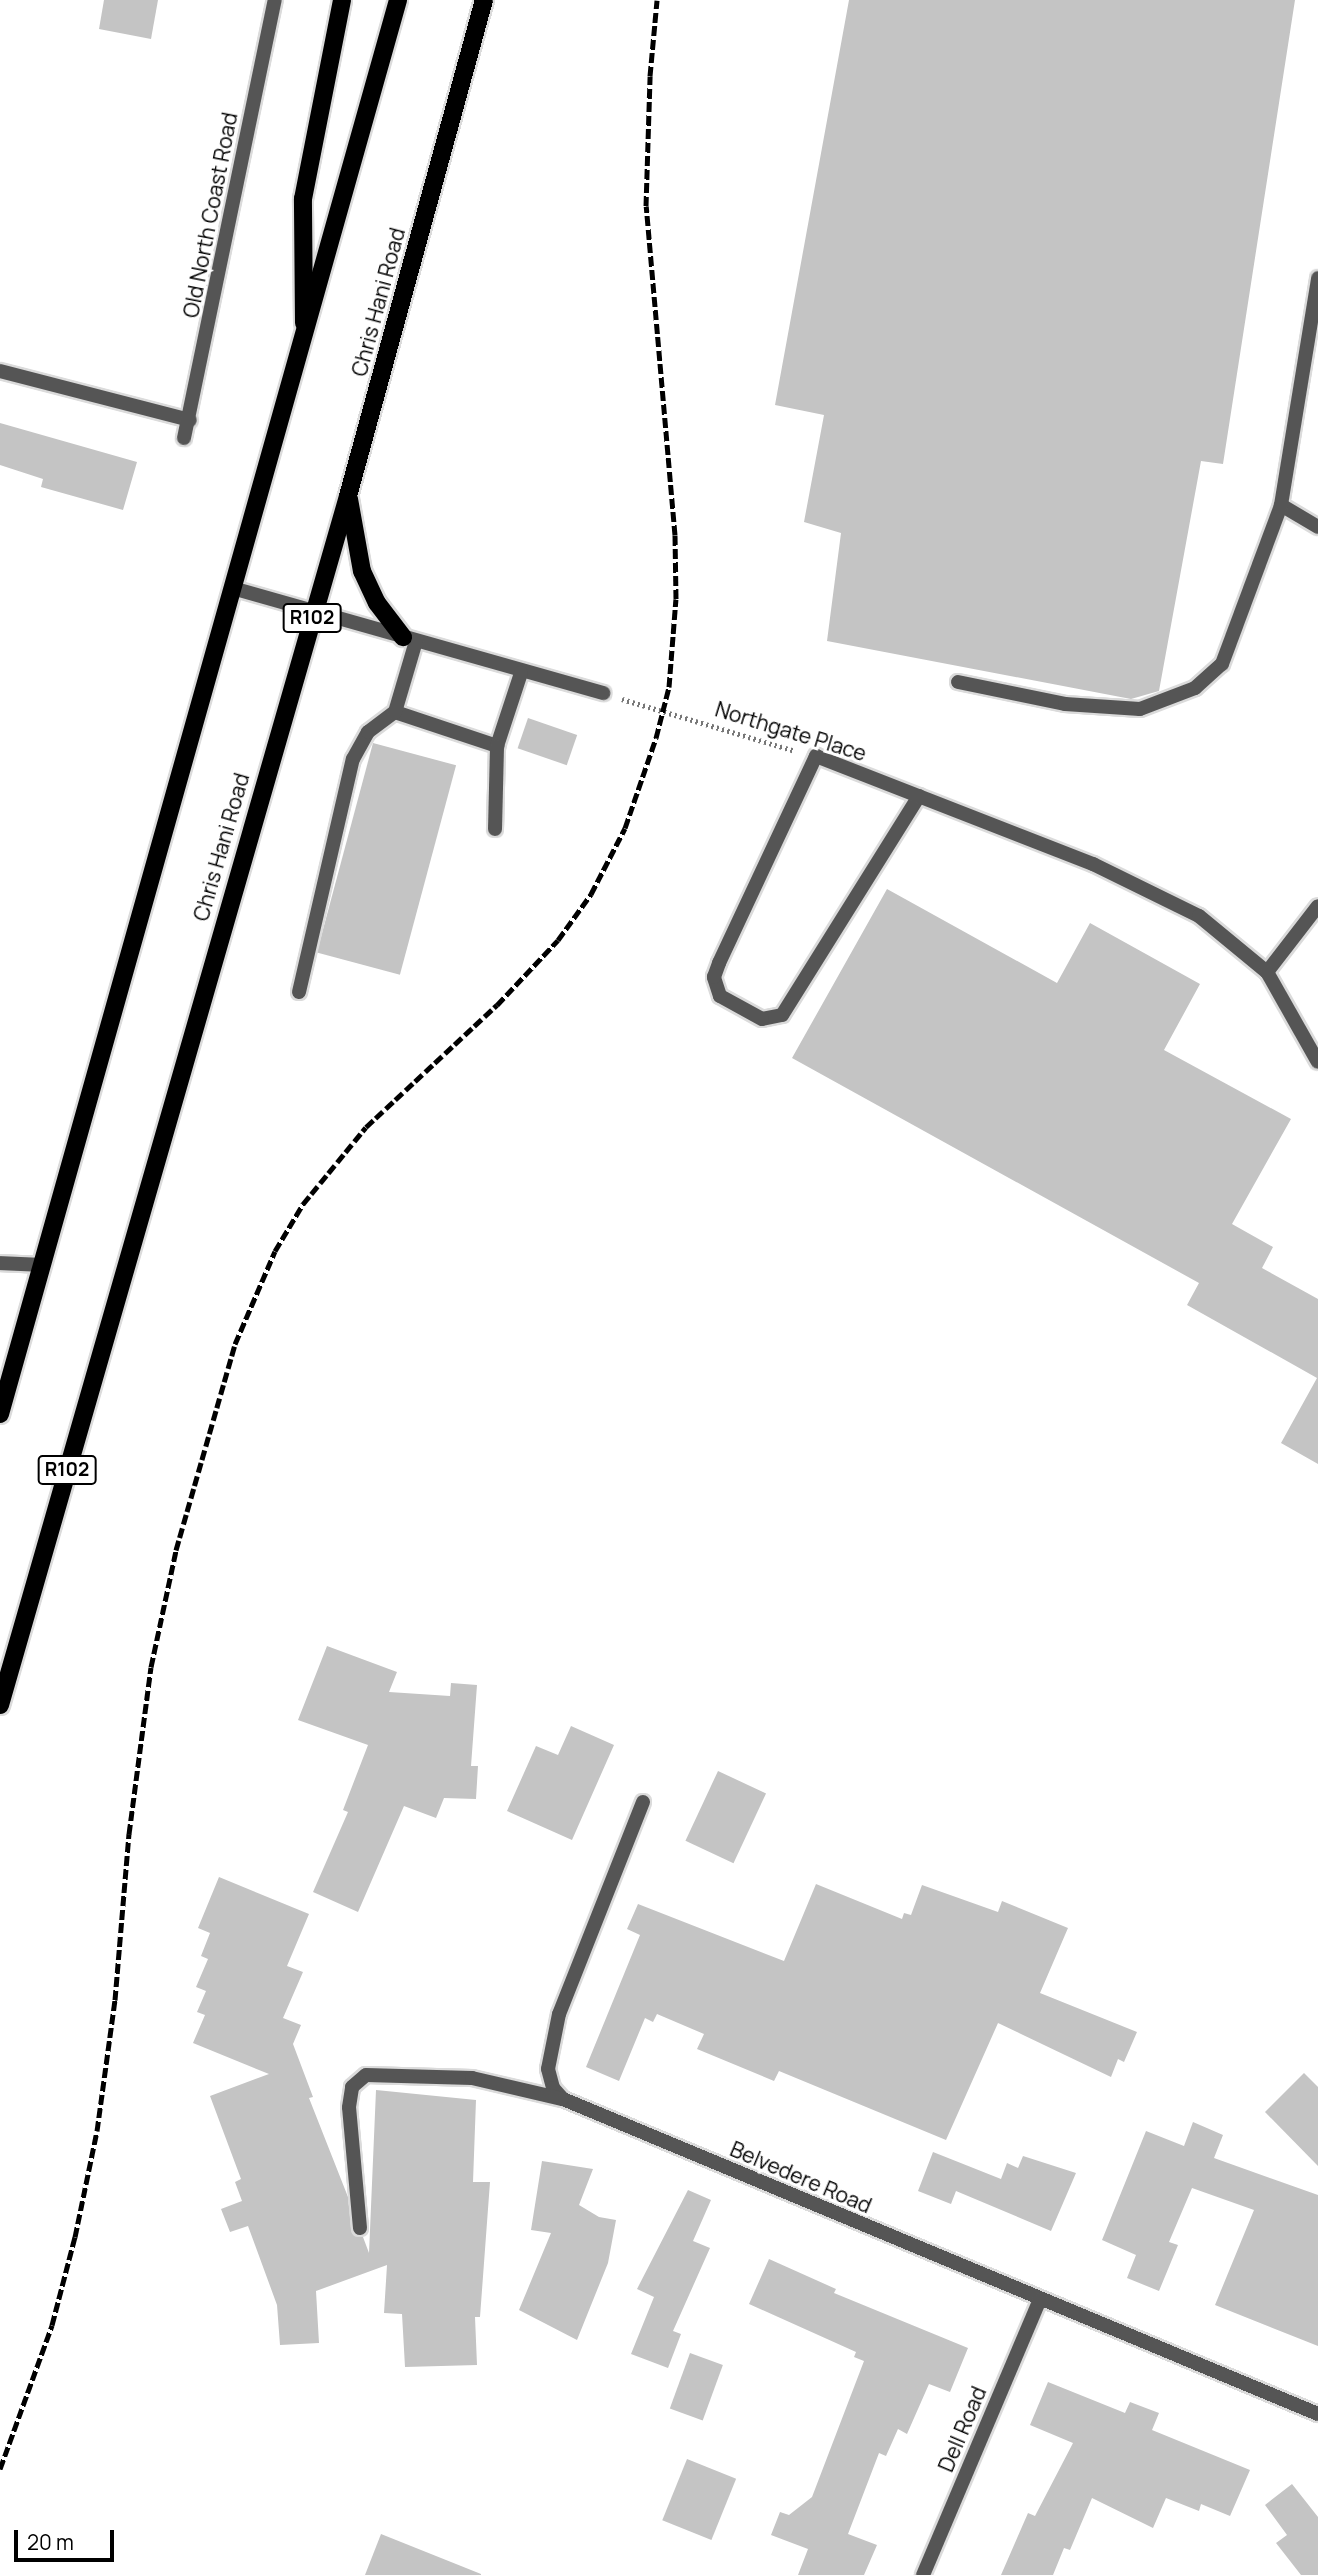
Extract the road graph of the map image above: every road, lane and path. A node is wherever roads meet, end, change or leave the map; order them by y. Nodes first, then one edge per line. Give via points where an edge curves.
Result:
1 (275, 0) edge
2 (342, 0) edge
3 (398, 0) edge
4 (484, 0) edge
5 (1318, 278) edge
6 (304, 344) junction
7 (0, 371) edge
8 (190, 420) junction
9 (184, 438) dead end
10 (348, 496) junction
11 (1281, 505) junction
12 (1318, 527) edge
13 (232, 588) junction
14 (314, 611) junction
15 (410, 639) junction
16 (521, 673) junction
17 (958, 681) dead end
18 (603, 693) joint
19 (395, 712) junction
20 (498, 746) junction
21 (816, 756) junction
22 (919, 796) junction
23 (495, 829) dead end
24 (1318, 906) edge
25 (1267, 972) junction
26 (299, 992) dead end
27 (1318, 1062) edge
28 (0, 1263) edge
29 (42, 1265) junction
30 (0, 1414) edge
31 (6, 1664) edge
32 (0, 1705) edge
33 (643, 1802) dead end
34 (563, 2099) junction
35 (360, 2228) dead end
36 (1040, 2300) junction
37 (1318, 2414) edge
38 (923, 2575) edge

1 - 8 street, Old North Coast Road
2 - 6 main road via 303,199
3 - 6 main road
4 - 10 main road, Chris Hani Road / R102
5 - 11 street
6 - 13 main road
7 - 8 street
8 - 9 street, Old North Coast Road
10 - 14 main road, Chris Hani Road / R102
10 - 15 main road via 362,572 377,603
11 - 12 street
11 - 17 street via 1222,664 1195,688 1140,709 1065,704
13 - 14 street
13 - 29 main road
14 - 15 street
14 - 31 main road, Chris Hani Road / R102
15 - 16 street
15 - 19 street
16 - 18 street
16 - 20 street
18 - 21 path, Northgate Place
19 - 20 street
19 - 26 street via 368,732 354,760
20 - 23 street
21 - 22 street, Northgate Place
21 - 22 street via 714,977 720,996 762,1019 773,1019 789,1007
22 - 25 street, Northgate Place via 1093,864 1199,916
24 - 25 street
25 - 27 street
28 - 29 street
29 - 30 main road
31 - 32 main road, Chris Hani Road / R102
33 - 34 street via 559,2014 548,2069 553,2088
34 - 35 street, Belvedere Road via 472,2078 366,2075 352,2087 349,2107
34 - 36 street, Belvedere Road
36 - 37 street, Belvedere Road
36 - 38 street, Dell Road

